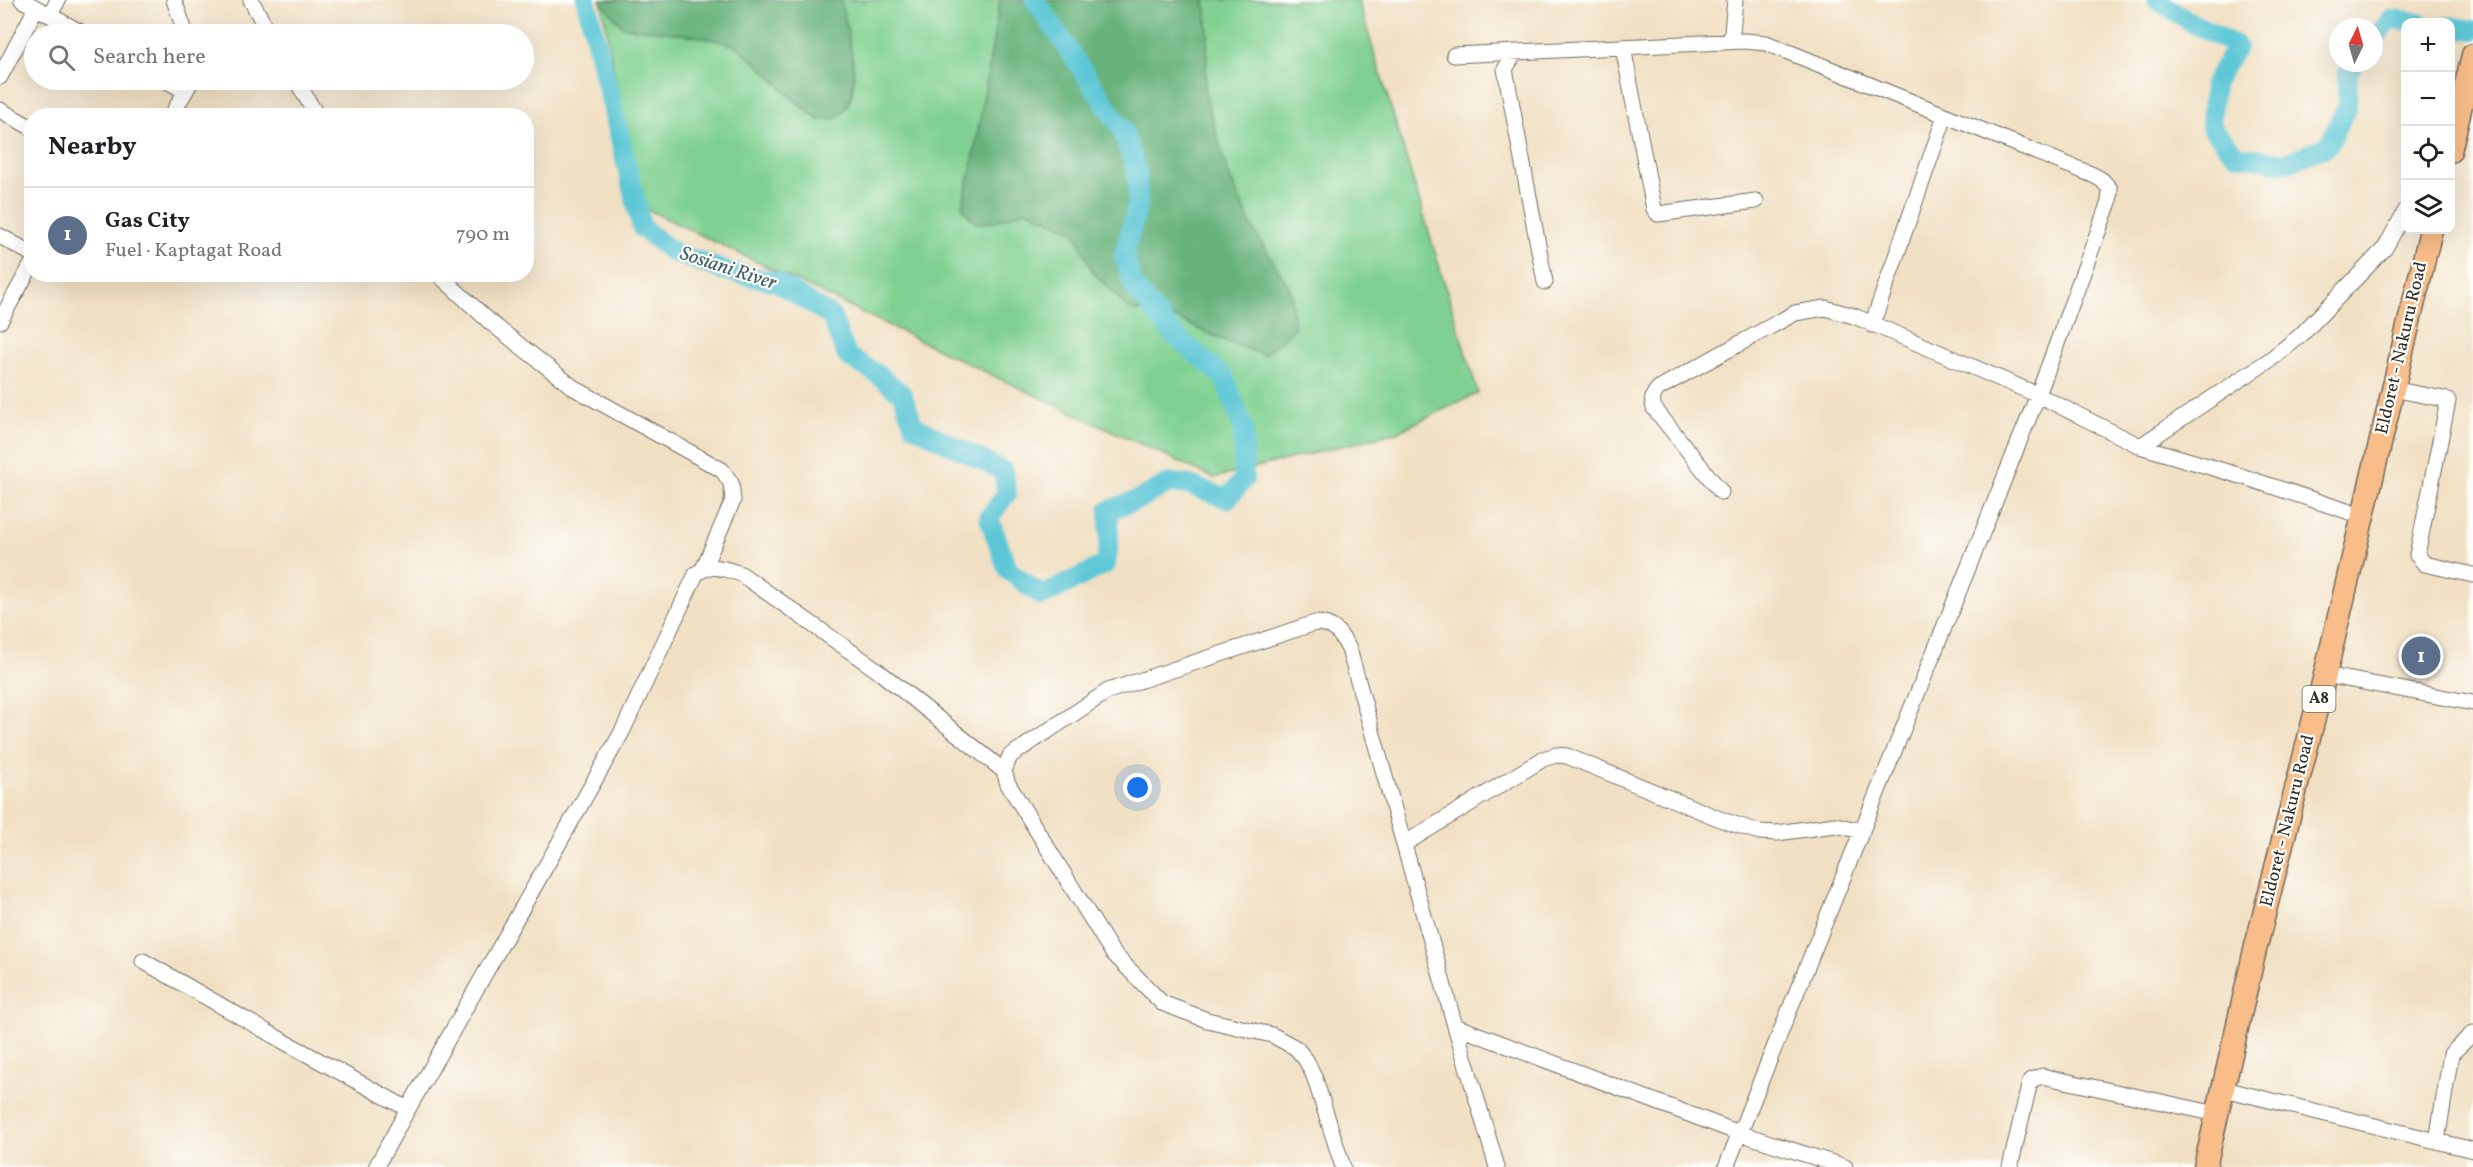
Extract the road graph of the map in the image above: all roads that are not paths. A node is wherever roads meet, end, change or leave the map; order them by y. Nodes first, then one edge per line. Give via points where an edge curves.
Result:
1 (58, 0) edge
2 (174, 0) edge
3 (251, 0) edge
4 (1735, 0) edge
5 (36, 8) edge
6 (28, 24) edge
7 (66, 24) edge
8 (182, 24) edge
9 (264, 24) edge
10 (24, 31) edge
11 (1731, 42) junction
12 (1623, 47) junction
13 (1515, 53) junction
14 (1454, 55) dead end
15 (2473, 55) edge
16 (0, 77) edge
17 (185, 90) edge
18 (302, 90) edge
19 (175, 108) edge
20 (312, 108) edge
21 (0, 110) edge
22 (1945, 116) junction
23 (24, 124) edge
24 (2455, 134) edge
25 (1756, 201) dead end
26 (2401, 219) edge
27 (2430, 234) edge
28 (0, 236) edge
29 (24, 250) edge
30 (24, 278) edge
31 (447, 282) edge
32 (1545, 282) dead end
33 (0, 321) edge
34 (1872, 325) junction
35 (2392, 389) junction
36 (2038, 395) junction
37 (2140, 446) junction
38 (1721, 492) dead end
39 (2362, 516) junction
40 (703, 569) junction
41 (2473, 575) edge
42 (2325, 675) junction
43 (2473, 703) edge
44 (1004, 771) junction
45 (1862, 831) junction
46 (1404, 844) junction
47 (143, 961) dead end
48 (1455, 1026) junction
49 (2473, 1033) edge
50 (2224, 1089) junction
51 (408, 1109) junction
52 (2217, 1114) junction
53 (1739, 1133) junction
54 (2437, 1141) junction
55 (2473, 1150) edge
56 (376, 1167) edge
57 (1343, 1167) edge
58 (1497, 1167) edge
59 (1726, 1167) edge
60 (1845, 1167) edge
61 (2010, 1167) edge
62 (2205, 1167) edge

1 - 5 street
2 - 8 street
3 - 9 street
4 - 11 street
5 - 6 street
5 - 7 street
10 - 16 street
11 - 12 street
11 - 22 street via 1767,43
12 - 13 street
12 - 25 street via 1658,214
13 - 14 street
13 - 32 street via 1505,69
15 - 24 highway
17 - 19 street
18 - 20 street
21 - 23 street
22 - 34 street
22 - 36 street via 2098,177 2110,189 2109,202
26 - 37 street via 2385,248 2300,336
27 - 35 highway, Eldoret - Nakuru Road / A8
28 - 29 street
30 - 33 street
31 - 40 street via 490,322 574,388 722,470 732,483 733,500
34 - 36 street
34 - 38 street via 1825,308 1795,313 1659,388 1654,394 1654,408
35 - 39 highway, Eldoret - Nakuru Road / A8
35 - 41 street via 2448,401 2417,555 2425,564
36 - 37 street
36 - 45 street
37 - 39 street
39 - 42 highway, Eldoret - Nakuru Road / A8
40 - 44 street via 719,567 741,574 877,670
40 - 51 street via 696,574 622,732
42 - 43 street
42 - 50 highway, Eldoret - Nakuru Road / A8
44 - 46 street via 1010,756 1108,691 1297,627 1324,623 1340,632 1349,649
44 - 57 street via 1008,784 1112,952 1162,1002 1207,1020 1272,1035 1296,1048 1314,1076
45 - 46 street via 1835,825 1759,832 1556,755 1543,759
45 - 53 street
46 - 48 street
47 - 51 street
48 - 53 street
48 - 58 street
49 - 54 street via 2450,1057
50 - 52 highway, Eldoret - Nakuru Road / A8
50 - 54 street
51 - 56 street
52 - 61 street via 2042,1076 2031,1080
52 - 62 highway, Eldoret - Nakuru Road / A8
53 - 59 street
53 - 60 street
54 - 55 street

